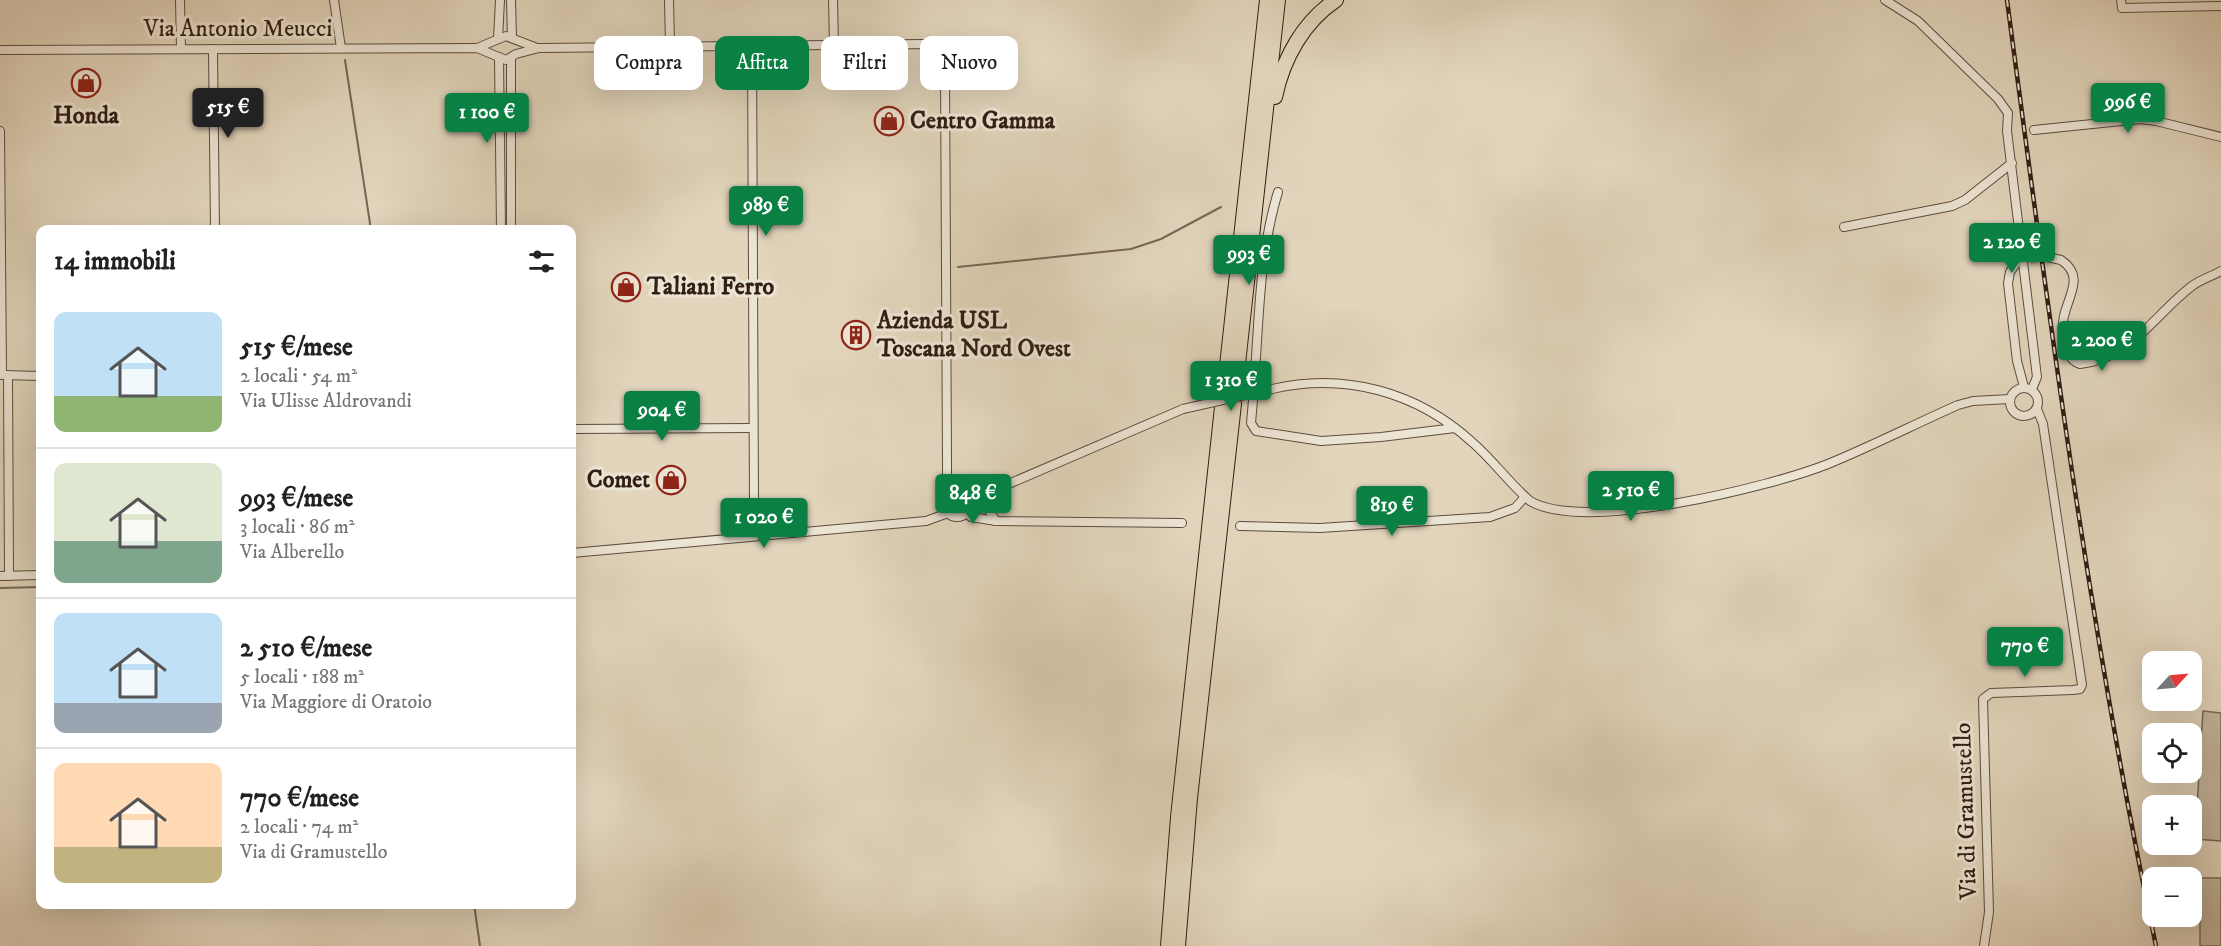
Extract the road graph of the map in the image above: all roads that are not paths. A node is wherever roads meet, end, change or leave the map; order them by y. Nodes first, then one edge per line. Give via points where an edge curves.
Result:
1 (180, 0) edge
2 (334, 0) edge
3 (500, 0) edge
4 (511, 0) edge
5 (669, 0) edge
6 (833, 0) edge
7 (1267, 0) edge
8 (1278, 0) edge
9 (1336, 0) edge
10 (1885, 0) edge
11 (2121, 0) edge
12 (2221, 6) edge
13 (670, 36) edge
14 (834, 36) edge
15 (513, 39) junction
16 (497, 40) junction
17 (594, 47) edge
18 (181, 48) junction
19 (341, 48) junction
20 (477, 48) junction
21 (539, 48) junction
22 (213, 49) junction
23 (0, 50) edge
24 (498, 56) junction
25 (514, 56) junction
26 (752, 90) edge
27 (945, 90) edge
28 (2034, 130) dead end
29 (0, 131) edge
30 (2221, 137) edge
31 (1260, 164) junction
32 (2012, 164) junction
33 (1278, 192) dead end
34 (215, 225) edge
35 (501, 225) edge
36 (512, 225) edge
37 (1844, 227) dead end
38 (2047, 257) tunnel mouth
39 (2015, 265) dead end
40 (2221, 271) edge
41 (3, 375) edge
42 (36, 376) edge
43 (1254, 387) dead end
44 (2028, 388) junction
45 (1229, 399) junction
46 (2010, 399) junction
47 (1253, 400) dead end
48 (2037, 409) junction
49 (753, 428) junction
50 (1455, 428) junction
51 (576, 429) edge
52 (953, 492) junction
53 (987, 495) junction
54 (1525, 497) junction
55 (969, 501) junction
56 (754, 503) dead end
57 (948, 513) junction
58 (966, 513) junction
59 (996, 521) junction
60 (1182, 523) dead end
61 (1240, 526) dead end
62 (576, 553) edge
63 (36, 575) edge
64 (4, 576) edge
65 (1168, 946) edge
66 (1178, 946) edge
67 (1984, 946) edge

1 - 18 street
2 - 19 street
3 - 16 street
4 - 15 street
5 - 13 street
6 - 14 street
7 - 45 highway
8 - 31 highway
9 - 31 highway via 1311,22 1285,64
10 - 32 street via 1918,21 2006,108
11 - 12 street via 2122,8
15 - 16 street, Via Antonio Meucci
15 - 21 street, Via Antonio Meucci
15 - 25 street via 517,45
16 - 20 street, Via Antonio Meucci
16 - 24 street via 494,48
17 - 21 street, Via Antonio Meucci
18 - 22 street, Via Antonio Meucci
18 - 23 street, Via Antonio Meucci
19 - 20 street, Via Antonio Meucci
19 - 22 street, Via Antonio Meucci
20 - 24 street, Via Antonio Meucci
21 - 25 street, Via Antonio Meucci
22 - 34 street
24 - 25 street, Via Antonio Meucci
24 - 35 street
25 - 36 street
26 - 49 street
27 - 52 street via 946,462
28 - 30 street via 2148,120
29 - 41 street
31 - 45 highway
32 - 37 street via 1952,206
32 - 44 street via 2037,377
33 - 43 street via 1267,239
38 - 40 street via 2064,261 2073,275 2063,329 2068,353 2080,364 2124,348 2194,284
39 - 44 street via 2008,283 2017,361
41 - 42 street
41 - 64 street
44 - 46 street via 2014,392
44 - 48 street via 2038,396
45 - 65 highway via 1178,817
45 - 66 highway
46 - 48 street via 2017,415 2031,415
46 - 54 street via 1966,403 1814,469 1679,502 1566,513 1540,507
47 - 50 street via 1251,423 1256,431 1292,437 1345,440
48 - 67 street, Via di Gramustello via 2043,424 2082,685 2073,690 1991,693 1983,699 1989,912
49 - 51 street
49 - 56 street
50 - 53 street, bridge via 1410,401 1366,387 1322,382 1272,389 1183,409
50 - 54 street
52 - 55 street via 961,492
52 - 57 street via 945,501
53 - 55 street
53 - 59 street via 988,509
54 - 61 street via 1515,508 1490,516 1336,527
55 - 58 street
57 - 58 street via 959,517
57 - 62 street via 926,521
58 - 59 street
59 - 60 street
63 - 64 street

